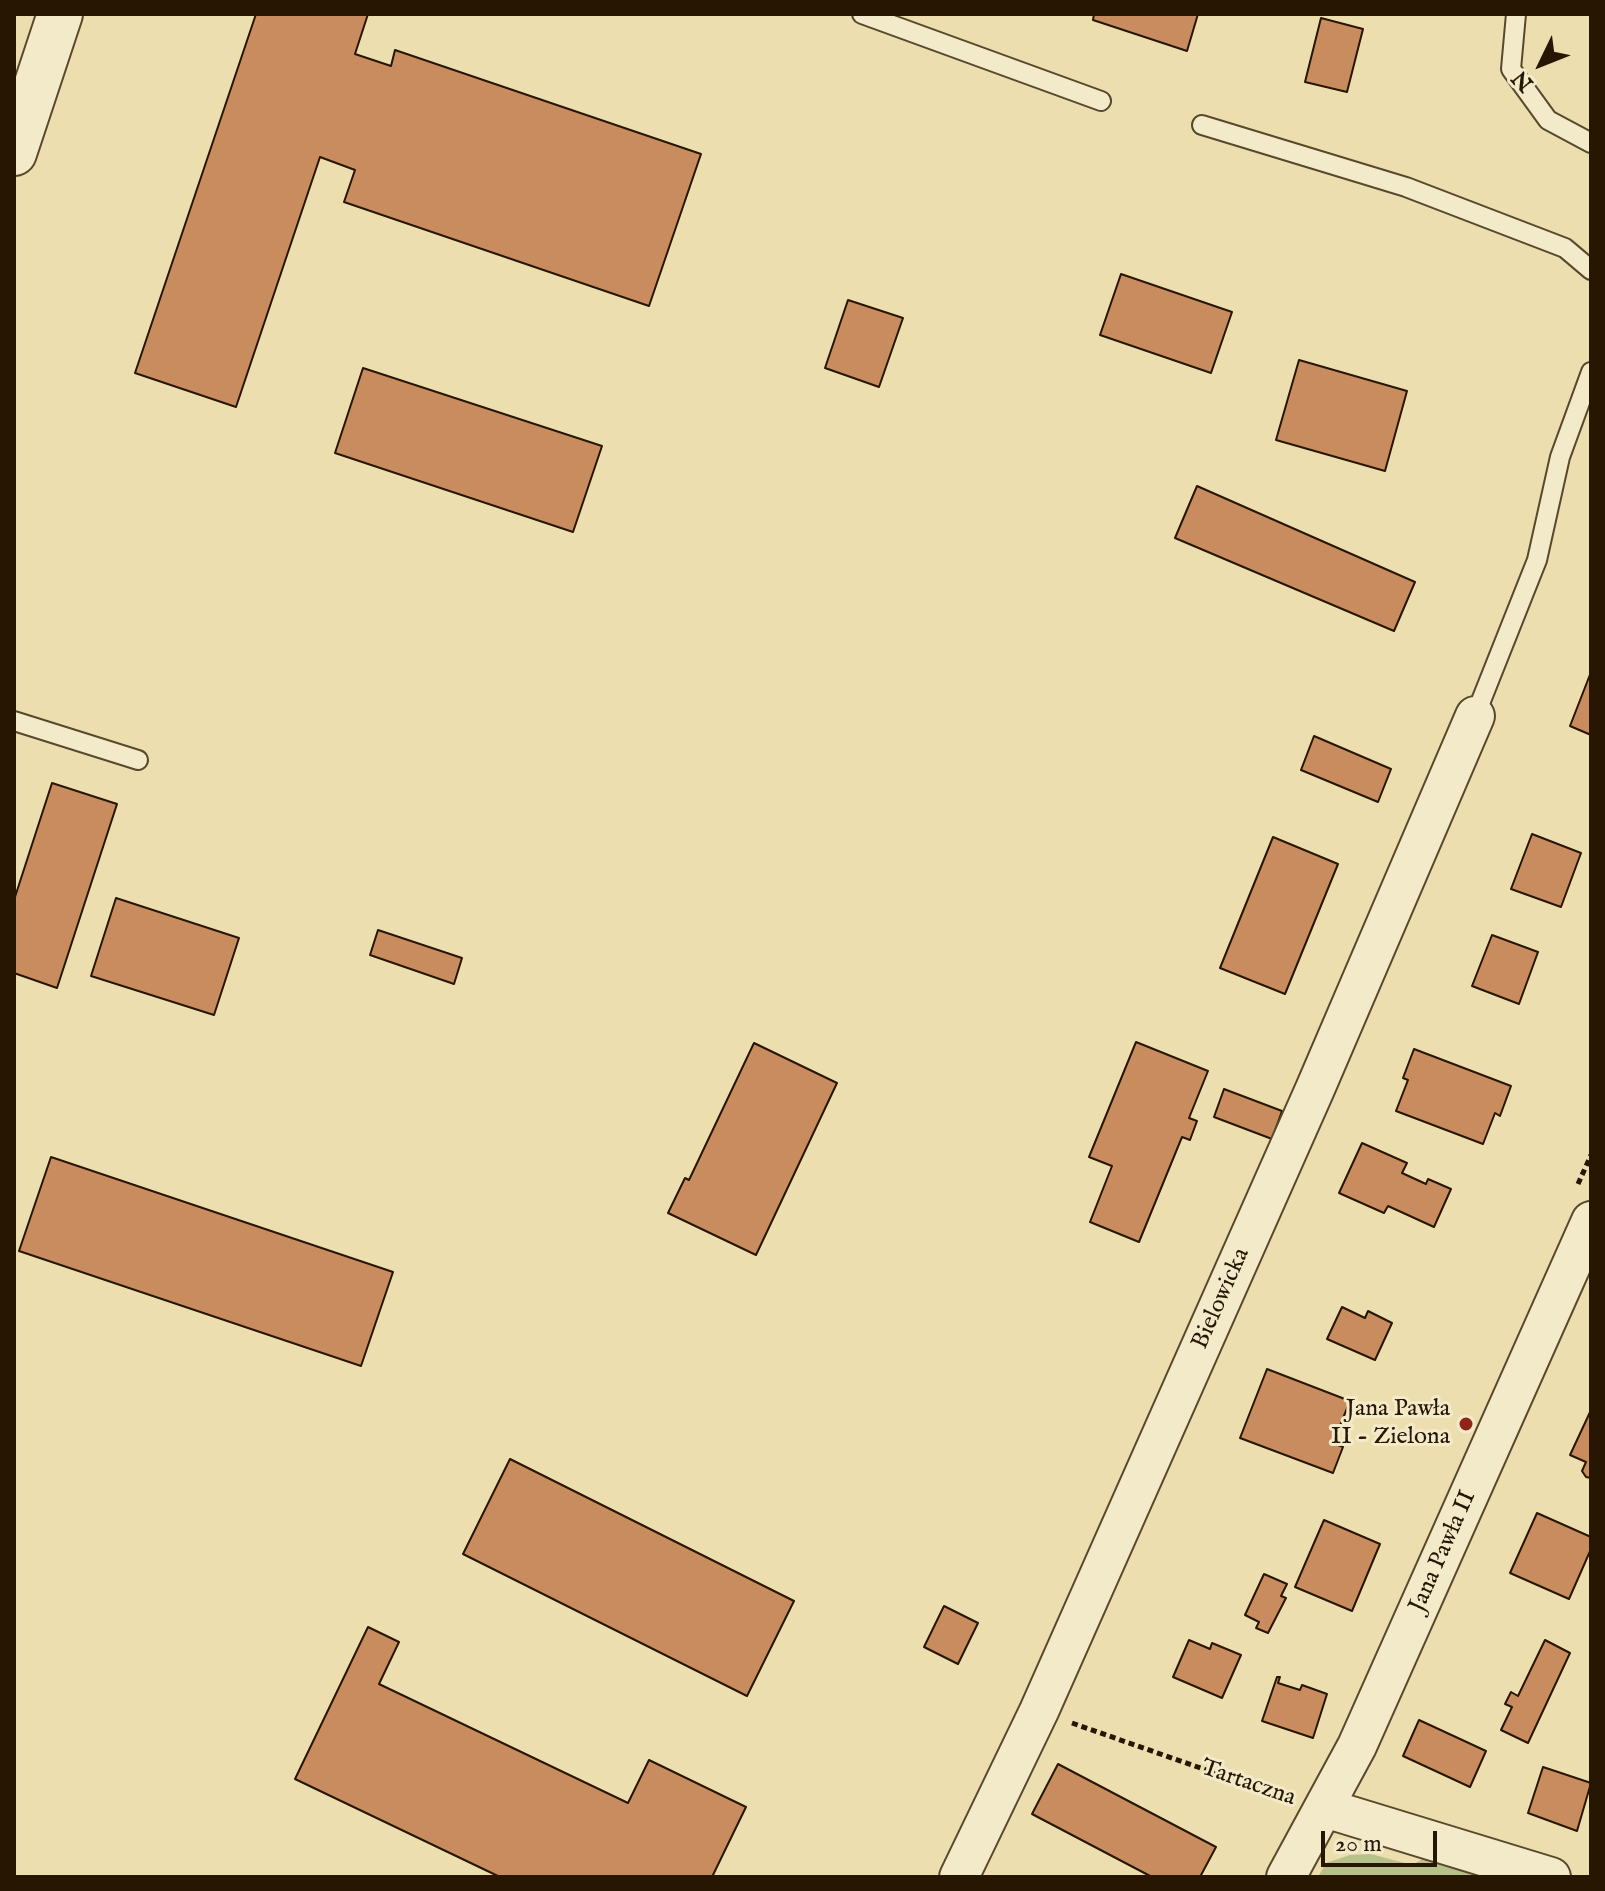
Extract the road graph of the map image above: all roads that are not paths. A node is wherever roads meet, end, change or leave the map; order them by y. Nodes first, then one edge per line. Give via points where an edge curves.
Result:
1 (60, 14) edge
2 (862, 14) edge
3 (1516, 14) edge
4 (1101, 101) dead end
5 (1202, 125) dead end
6 (1591, 143) edge
7 (14, 153) edge
8 (1591, 270) edge
9 (1591, 372) edge
10 (1475, 716) joint
11 (14, 721) edge
12 (138, 760) dead end
13 (1591, 1221) edge
14 (1325, 1808) junction
15 (959, 1877) edge
16 (1286, 1877) edge
17 (1551, 1877) edge

1 - 7 street
2 - 4 lane
3 - 6 lane via 1511,69 1548,120
5 - 8 lane via 1406,187 1565,248
9 - 10 lane via 1560,457 1537,560
10 - 15 street, Bielowicka via 1039,1711
11 - 12 lane
13 - 14 street, Jana Pawła II
14 - 16 street, Jana Pawła II
14 - 17 street, Tartaczna

